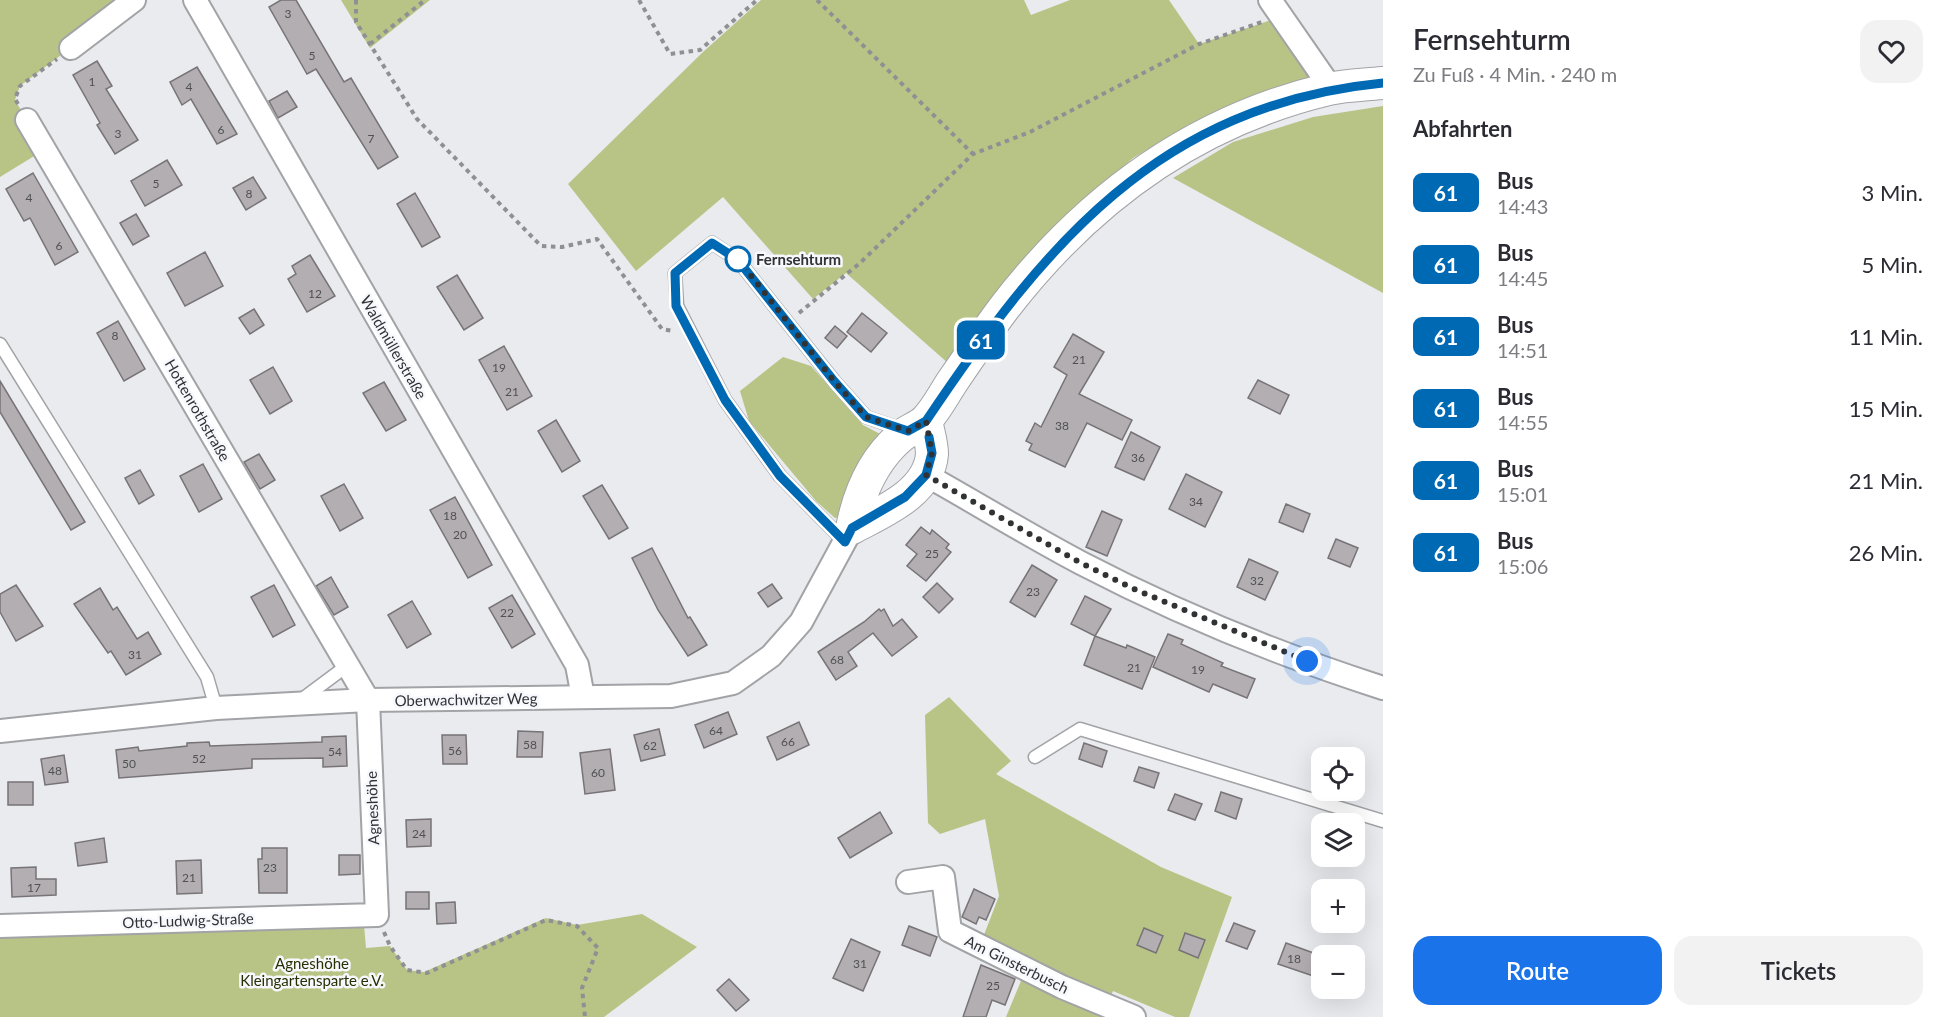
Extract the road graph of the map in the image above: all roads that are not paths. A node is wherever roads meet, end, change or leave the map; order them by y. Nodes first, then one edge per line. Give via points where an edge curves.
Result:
1 (134, 0) edge
2 (195, 0) edge
3 (1281, 6) edge
4 (71, 48) road end
5 (1383, 83) edge
6 (1331, 88) junction
7 (27, 120) dead end
8 (0, 344) edge
9 (917, 426) junction
10 (926, 475) junction
11 (848, 535) junction
12 (348, 665) junction
13 (1383, 688) edge
14 (583, 698) junction
15 (368, 700) junction
16 (296, 704) junction
17 (216, 708) junction
18 (0, 731) edge
19 (1035, 757) dead end
20 (1383, 821) edge
21 (908, 882) dead end
22 (377, 915) joint
23 (0, 926) edge
24 (1134, 1017) edge

1 - 4 street
2 - 14 street, Waldmüllerstraße via 577,665
3 - 6 street
5 - 6 street, Oberwachwitzer Weg
6 - 9 street, Oberwachwitzer Weg via 1263,107 1197,137 1152,164 1097,208 1006,306
7 - 12 street, Hottenrothstraße
8 - 17 lane via 207,677
9 - 10 street via 932,453
9 - 11 street, Oberwachwitzer Weg via 879,459 867,477
9 - 11 lane via 866,417 737,259 712,243 675,273 676,306 725,400 780,476
10 - 11 street via 905,497
10 - 13 street via 1079,562 1152,597 1249,639
11 - 14 street, Oberwachwitzer Weg via 801,622 771,656 733,683 671,696
12 - 15 street, Hottenrothstraße
12 - 16 lane
14 - 15 street, Oberwachwitzer Weg
15 - 16 street, Oberwachwitzer Weg
15 - 22 street, Agneshöhe
16 - 17 street, Oberwachwitzer Weg
17 - 18 street, Oberwachwitzer Weg
19 - 20 lane via 1080,729
21 - 24 street, Am Ginsterbusch via 943,877 950,932
22 - 23 street, Otto-Ludwig-Straße

